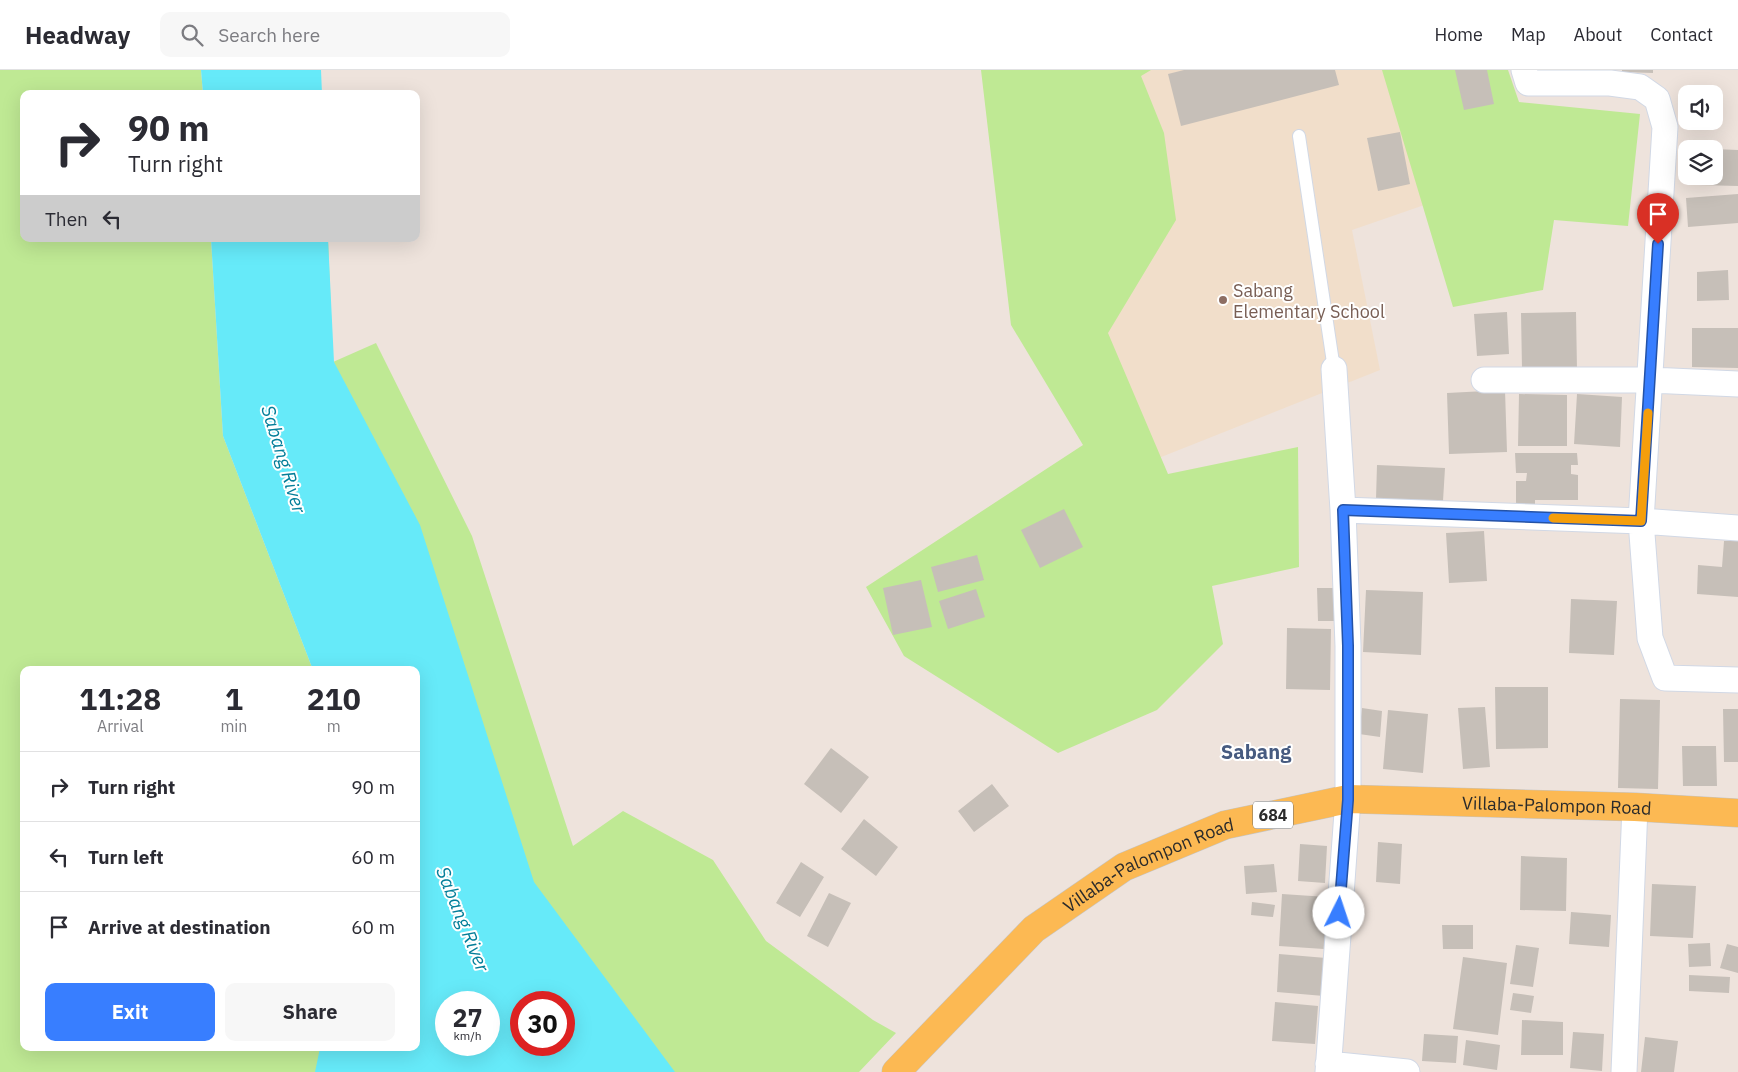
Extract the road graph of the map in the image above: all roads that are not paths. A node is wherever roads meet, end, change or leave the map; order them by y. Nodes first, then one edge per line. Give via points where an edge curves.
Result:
1 (1524, 70) edge
2 (1299, 136) dead end
3 (1334, 369) joint
4 (1484, 380) dead end
5 (1650, 380) junction
6 (1738, 384) edge
7 (1343, 510) junction
8 (1641, 521) junction
9 (1738, 528) edge
10 (1738, 680) edge
11 (1348, 800) junction
12 (1635, 808) junction
13 (1738, 813) edge
14 (1328, 1068) edge
15 (896, 1072) edge
16 (1407, 1072) edge
17 (1624, 1072) edge

1 - 5 street via 1528,83 1610,83 1640,87 1657,99 1666,127
2 - 3 lane
3 - 7 street
4 - 5 street
5 - 6 street
5 - 8 street
7 - 8 street
7 - 11 street via 1348,646
8 - 9 street
8 - 10 street via 1650,638 1665,678
11 - 12 main road, Villaba-Palompon Road / 684
11 - 14 street
11 - 15 main road, Villaba-Palompon Road / 684 via 1225,825 1124,867 1034,929
12 - 13 main road, Villaba-Palompon Road / 684
12 - 17 street
14 - 16 street

